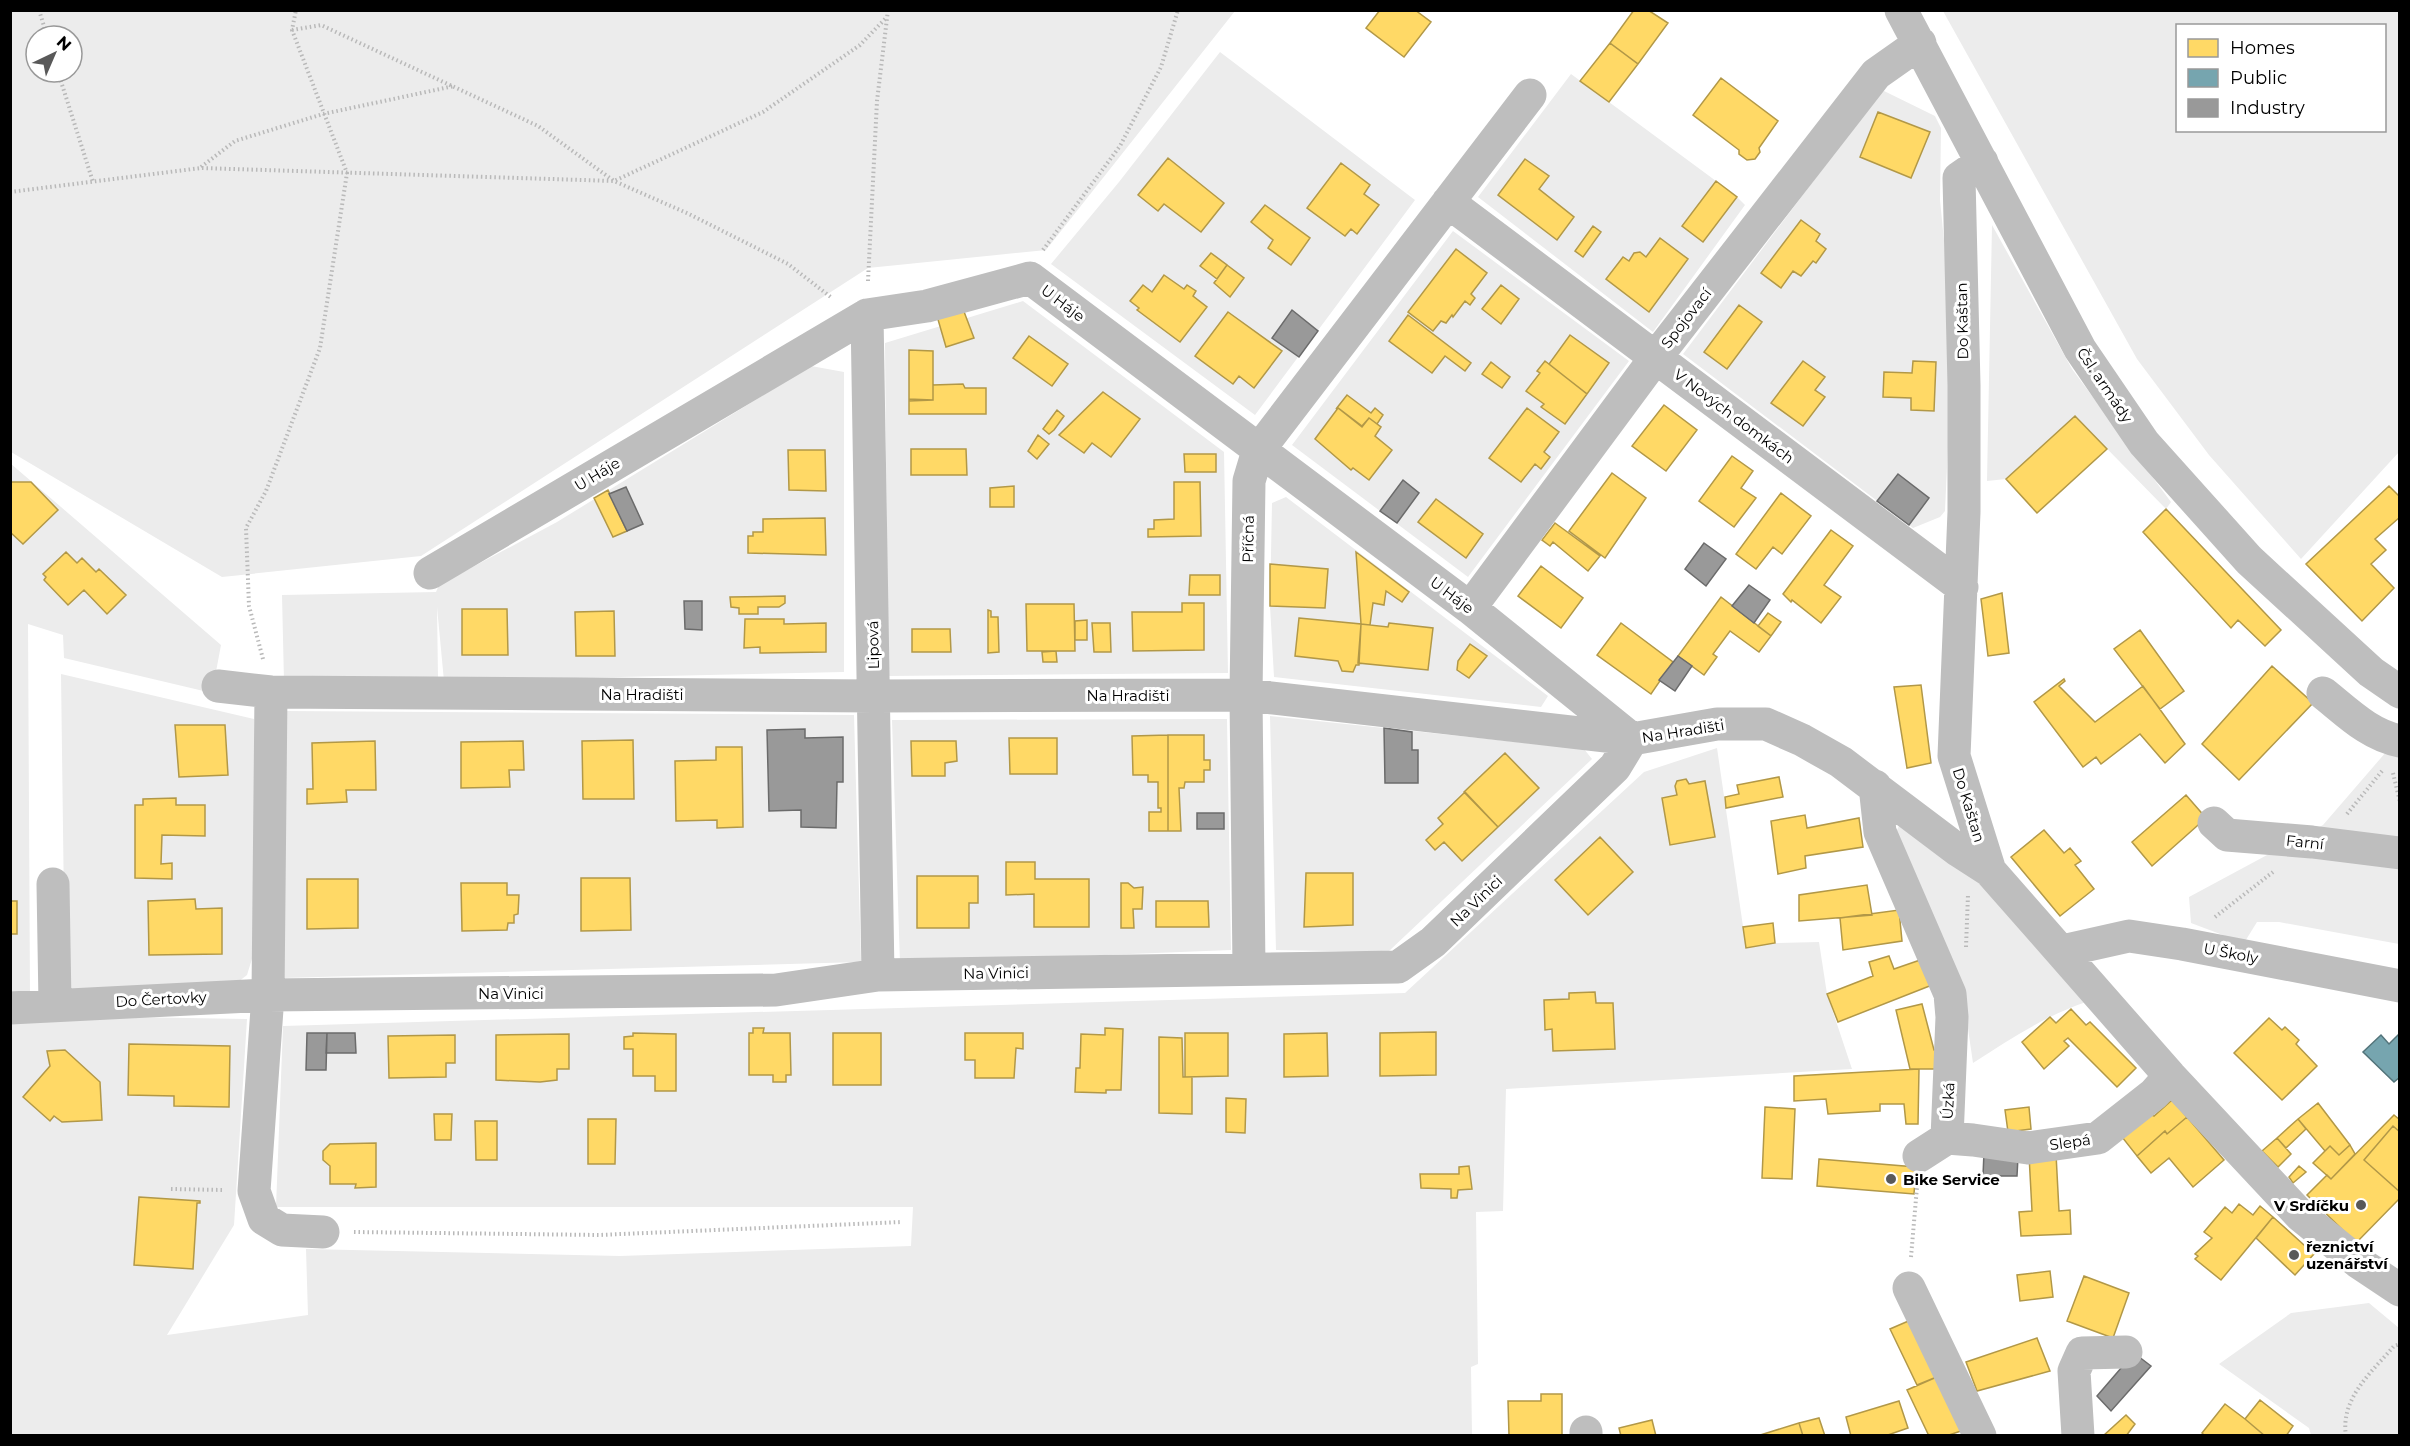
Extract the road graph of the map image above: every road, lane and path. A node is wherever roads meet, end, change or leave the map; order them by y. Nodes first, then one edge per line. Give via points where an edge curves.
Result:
1 (296, 10) edge
2 (888, 10) edge
3 (1178, 10) edge
4 (1901, 10) edge
5 (886, 18) junction
6 (292, 30) junction
7 (1920, 44) junction
8 (62, 84) edge
9 (455, 86) junction
10 (1530, 95) dead end
11 (323, 114) junction
12 (1982, 162) junction
13 (201, 168) junction
14 (347, 173) junction
15 (614, 181) junction
16 (93, 182) junction
17 (1456, 191) junction
18 (10, 192) edge
19 (1030, 278) junction
20 (867, 315) junction
21 (1656, 357) junction
22 (1258, 451) junction
23 (430, 573) dead end
24 (1962, 587) junction
25 (1470, 608) junction
26 (218, 686) dead end
27 (271, 692) junction
28 (2400, 692) edge
29 (2323, 693) dead end
30 (1246, 695) junction
31 (874, 696) junction
32 (1632, 739) junction
33 (2392, 747) edge
34 (1875, 786) junction
35 (2400, 802) edge
36 (2352, 807) dead end
37 (2214, 823) dead end
38 (2400, 853) edge
39 (1990, 871) junction
40 (52, 884) dead end
41 (1966, 951) dead end
42 (2062, 951) junction
43 (1249, 969) junction
44 (878, 975) junction
45 (2400, 986) edge
46 (268, 994) junction
47 (55, 1004) junction
48 (10, 1008) edge
49 (2170, 1076) junction
50 (1947, 1138) junction
51 (1919, 1156) joint
52 (171, 1189) dead end
53 (254, 1191) junction
54 (902, 1222) dead end
55 (323, 1232) joint
56 (1909, 1288) joint
57 (2400, 1290) edge
58 (2400, 1344) edge
59 (2126, 1352) dead end
60 (1980, 1436) edge
61 (2078, 1436) edge
62 (2346, 1436) edge

1 - 6 path
2 - 5 path
3 - 19 path via 1161,67 1120,146 1039,255
4 - 7 street, Čsl. armády
5 - 15 path via 860,45 763,112
5 - 20 path via 877,101
6 - 9 path via 321,25
6 - 11 path
7 - 12 street, Čsl. armády
7 - 21 street, Spojovací via 1876,74
8 - 16 path
9 - 11 path
9 - 15 path via 538,126
10 - 17 street, Příčná
11 - 13 path via 235,141
11 - 14 path
12 - 24 street, Do Kaštan via 1959,178 1964,385
12 - 28 street, Čsl. armády via 2080,349 2144,443 2249,560 2371,672
13 - 14 path
13 - 16 path
14 - 15 path
14 - 27 path via 320,348 266,491 246,528 249,606
15 - 20 path via 788,264 846,309
16 - 18 path
17 - 21 street, V Nových domkách
17 - 22 street, Příčná
19 - 20 street, U Háje via 927,306
19 - 22 street, U Háje
20 - 23 street, U Háje
20 - 31 street, Lipová
21 - 24 street, V Nových domkách
21 - 25 street, Spojovací
22 - 25 street, U Háje
22 - 30 street, Příčná via 1249,481
24 - 39 street, Do Kaštan via 1954,756
25 - 32 street, U Háje
26 - 27 street, Na Hradišti
27 - 31 street, Na Hradišti
27 - 46 street
29 - 33 street
30 - 31 street, Na Hradišti
30 - 32 street, Na Hradišti
30 - 43 street, Příčná
31 - 44 street, Lipová
32 - 34 street, Na Hradišti via 1717,724 1766,724 1841,762
32 - 43 street, Na Vinici via 1607,775 1433,942 1398,967
33 - 35 path
33 - 36 path
34 - 39 street, Na Hradišti
34 - 50 street, Úzká via 1880,832 1950,994
37 - 38 street, Farní via 2227,835
39 - 41 path via 1971,879 1966,906
39 - 42 street, Do Kaštan
40 - 47 street
42 - 45 street, U Školy via 2129,936
42 - 49 street, Do Kaštan
43 - 44 street, Na Vinici
44 - 46 street, Na Vinici via 776,990
46 - 47 street, Do Čertovky
46 - 53 street
47 - 48 street, Do Čertovky
49 - 50 street, Slepá via 2154,1094 2098,1138 2028,1148
49 - 57 street, Do Kaštan via 2301,1216 2358,1263
50 - 51 street, Úzká
51 - 56 path
52 - 53 path
53 - 55 street via 264,1220 282,1230
54 - 55 path via 599,1235
56 - 60 street
58 - 62 path via 2394,1346 2351,1397 2344,1424
59 - 61 street via 2082,1353 2074,1371

